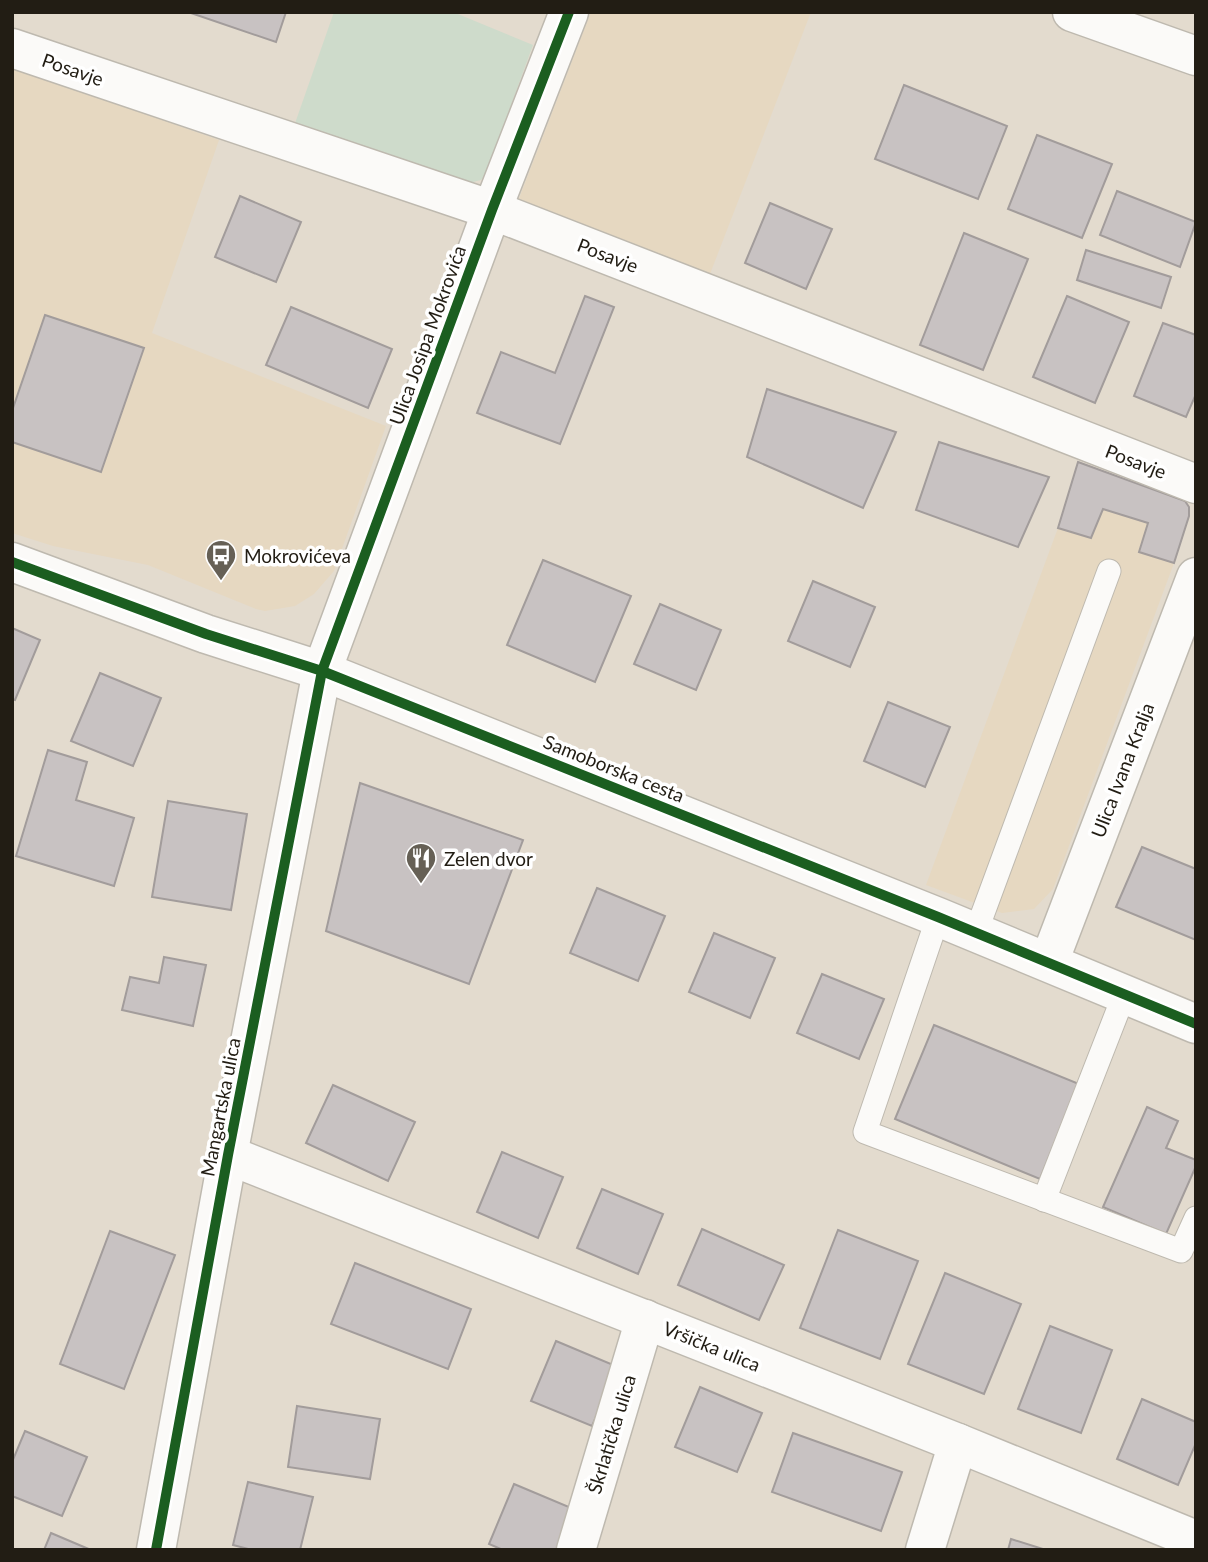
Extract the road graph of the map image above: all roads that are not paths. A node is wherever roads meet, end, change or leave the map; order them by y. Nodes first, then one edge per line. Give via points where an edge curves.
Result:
1 (569, 12) edge
2 (1072, 12) edge
3 (12, 48) edge
4 (1196, 56) edge
5 (492, 209) junction
6 (1196, 484) edge
7 (12, 562) edge
8 (1109, 571) dead end
9 (1196, 577) edge
10 (322, 671) junction
11 (939, 917) junction
12 (976, 932) junction
13 (1049, 962) junction
14 (1124, 995) junction
15 (1196, 1024) edge
16 (228, 1155) junction
17 (1044, 1200) junction
18 (1196, 1218) edge
19 (645, 1319) junction
20 (958, 1443) junction
21 (1196, 1540) edge
22 (156, 1550) edge
23 (576, 1550) edge
24 (925, 1550) edge

1 - 5 street, Ulica Josipa Mokrovića
2 - 4 street
3 - 5 street, Posavje
5 - 6 street, Posavje
5 - 10 street, Ulica Josipa Mokrovića
7 - 10 street, Samoborska cesta via 206,634
8 - 12 lane
9 - 13 street, Ulica Ivana Kralja
10 - 11 street, Samoborska cesta
10 - 16 street, Mangartska ulica
11 - 12 street, Samoborska cesta
11 - 17 lane via 865,1132
12 - 13 street, Samoborska cesta
13 - 14 street, Samoborska cesta
14 - 15 street, Samoborska cesta
14 - 17 lane
16 - 19 street, Vršička ulica
16 - 22 street, Mangartska ulica
17 - 18 lane via 1181,1251
19 - 20 street, Vršička ulica
19 - 23 street, Škrlatička ulica
20 - 21 street, Vršička ulica
20 - 24 street

